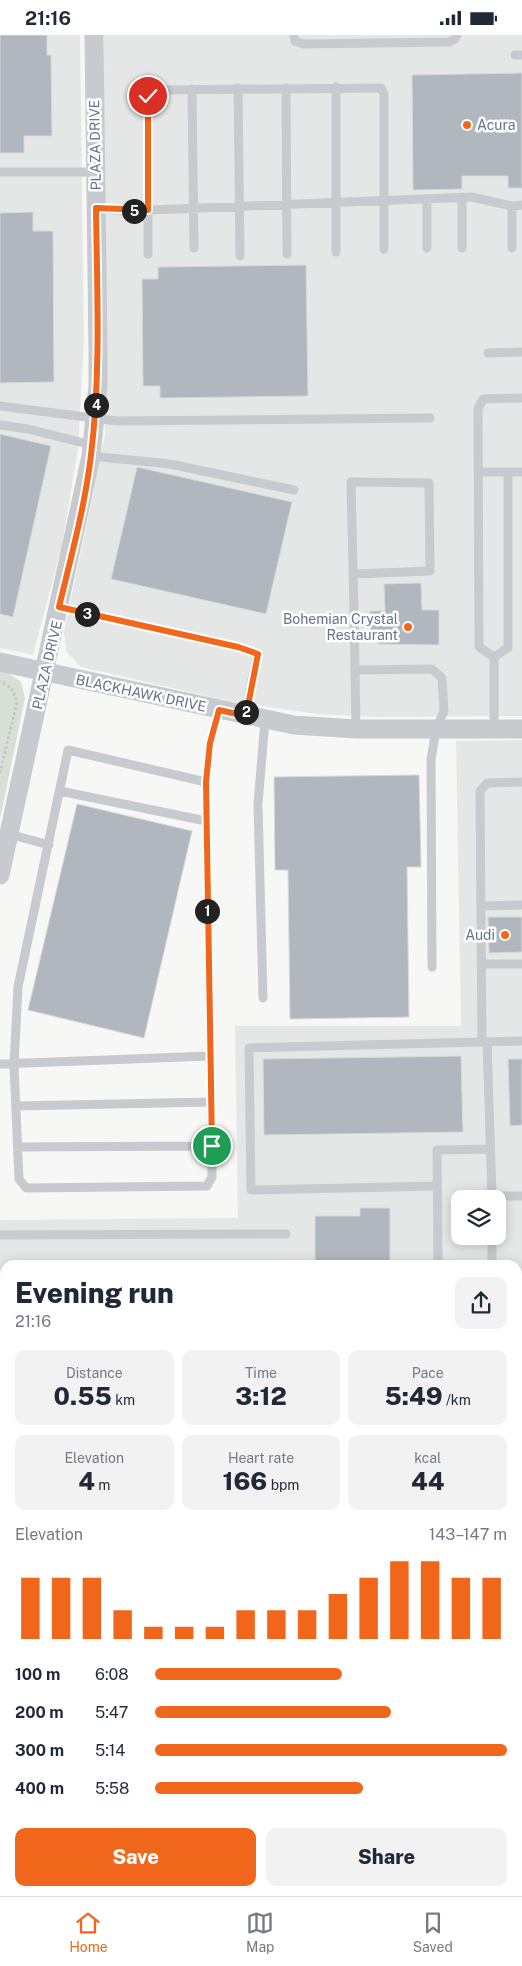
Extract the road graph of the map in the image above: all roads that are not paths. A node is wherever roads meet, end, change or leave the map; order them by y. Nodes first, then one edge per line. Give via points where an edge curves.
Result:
1 (94, 35) edge
2 (294, 35) edge
3 (457, 35) edge
4 (335, 39) edge
5 (336, 87) junction
6 (238, 88) junction
7 (286, 88) junction
8 (192, 89) junction
9 (0, 172) edge
10 (96, 172) junction
11 (462, 198) junction
12 (427, 199) junction
13 (384, 202) junction
14 (336, 203) junction
15 (287, 204) junction
16 (512, 205) junction
17 (522, 205) edge
18 (240, 206) junction
19 (96, 208) junction
20 (194, 208) junction
21 (148, 210) junction
22 (194, 248) dead end
23 (427, 248) dead end
24 (462, 248) dead end
25 (512, 248) dead end
26 (384, 249) dead end
27 (336, 253) dead end
28 (148, 254) dead end
29 (287, 254) dead end
30 (240, 256) dead end
31 (522, 352) edge
32 (488, 353) dead end
33 (522, 398) edge
34 (0, 406) edge
35 (95, 418) junction
36 (430, 418) dead end
37 (0, 425) edge
38 (92, 451) junction
39 (508, 472) junction
40 (522, 472) edge
41 (478, 473) junction
42 (294, 490) dead end
43 (353, 574) junction
44 (59, 607) junction
45 (494, 657) junction
46 (0, 662) edge
47 (354, 669) junction
48 (45, 671) junction
49 (219, 710) junction
50 (246, 716) junction
51 (265, 720) junction
52 (356, 729) junction
53 (436, 729) junction
54 (494, 729) junction
55 (522, 729) edge
56 (206, 782) junction
57 (522, 782) edge
58 (60, 791) junction
59 (206, 821) junction
60 (9, 835) junction
61 (49, 845) junction
62 (0, 875) edge
63 (522, 905) edge
64 (481, 906) junction
65 (481, 964) junction
66 (522, 964) edge
67 (432, 967) dead end
68 (263, 998) dead end
69 (522, 1041) edge
70 (485, 1042) junction
71 (210, 1056) junction
72 (0, 1065) edge
73 (14, 1065) junction
74 (211, 1102) junction
75 (16, 1106) junction
76 (212, 1146) junction
77 (18, 1147) junction
78 (490, 1149) junction
79 (437, 1186) junction
80 (492, 1190) edge
81 (522, 1195) edge
82 (506, 1196) edge
83 (286, 1234) dead end
84 (0, 1235) edge
85 (492, 1245) edge
86 (438, 1260) edge
87 (492, 1260) edge

1 - 10 street, PLAZA DRIVE
2 - 4 lane via 295,41 303,44
3 - 4 lane via 449,42
5 - 7 lane
5 - 13 lane via 376,87 383,91
5 - 14 lane
6 - 7 lane
6 - 8 lane
6 - 18 lane
7 - 15 lane
8 - 20 lane
8 - 21 lane via 158,89 148,96
9 - 10 lane
10 - 19 street, PLAZA DRIVE
11 - 12 lane
11 - 16 lane
11 - 24 lane
12 - 13 lane
12 - 23 lane
13 - 14 lane
13 - 26 lane
14 - 15 lane
14 - 27 lane
15 - 18 lane
15 - 29 lane
16 - 17 lane
16 - 25 lane
18 - 20 lane
18 - 30 lane
19 - 21 lane
19 - 35 street, PLAZA DRIVE via 98,351
20 - 21 lane
20 - 22 lane
21 - 28 lane
31 - 32 lane
33 - 41 lane via 483,399 478,409
34 - 35 lane
35 - 36 lane via 117,421
35 - 38 street, PLAZA DRIVE
37 - 38 lane via 28,429
38 - 42 lane
38 - 44 street, PLAZA DRIVE
39 - 40 lane
39 - 41 lane
39 - 45 lane via 508,648
41 - 45 lane via 479,647
43 - 43 lane via 351,482 429,483 430,571
43 - 47 lane
44 - 48 street, PLAZA DRIVE
44 - 50 lane via 258,654
45 - 54 lane
46 - 48 street, BLACKHAWK DRIVE
47 - 52 lane
47 - 53 lane via 432,669 442,678 444,704
48 - 49 street, BLACKHAWK DRIVE
48 - 60 street, PLAZA DRIVE
49 - 50 street, BLACKHAWK DRIVE
49 - 56 lane via 210,743
50 - 51 street, BLACKHAWK DRIVE
51 - 52 street, BLACKHAWK DRIVE via 330,729
51 - 68 lane via 258,804
52 - 53 street, BLACKHAWK DRIVE
53 - 54 street, BLACKHAWK DRIVE
53 - 67 lane via 431,760
54 - 55 street, BLACKHAWK DRIVE
56 - 58 lane via 68,750
56 - 59 lane
57 - 64 lane via 487,783 480,791
58 - 59 lane
58 - 61 lane
59 - 71 lane
60 - 61 lane
60 - 62 street, PLAZA DRIVE
61 - 73 lane via 18,987
63 - 64 lane
64 - 65 lane
65 - 66 lane
65 - 70 lane
69 - 70 lane
70 - 78 lane
70 - 79 lane via 249,1047 251,1190
71 - 73 lane
71 - 74 lane
72 - 73 lane
73 - 75 lane
74 - 75 lane
74 - 76 lane
75 - 77 lane
76 - 77 lane
76 - 77 lane via 212,1177 207,1186 26,1188 19,1179
78 - 79 lane via 437,1150
78 - 80 lane
79 - 86 lane
81 - 82 lane
83 - 84 lane
85 - 87 lane

